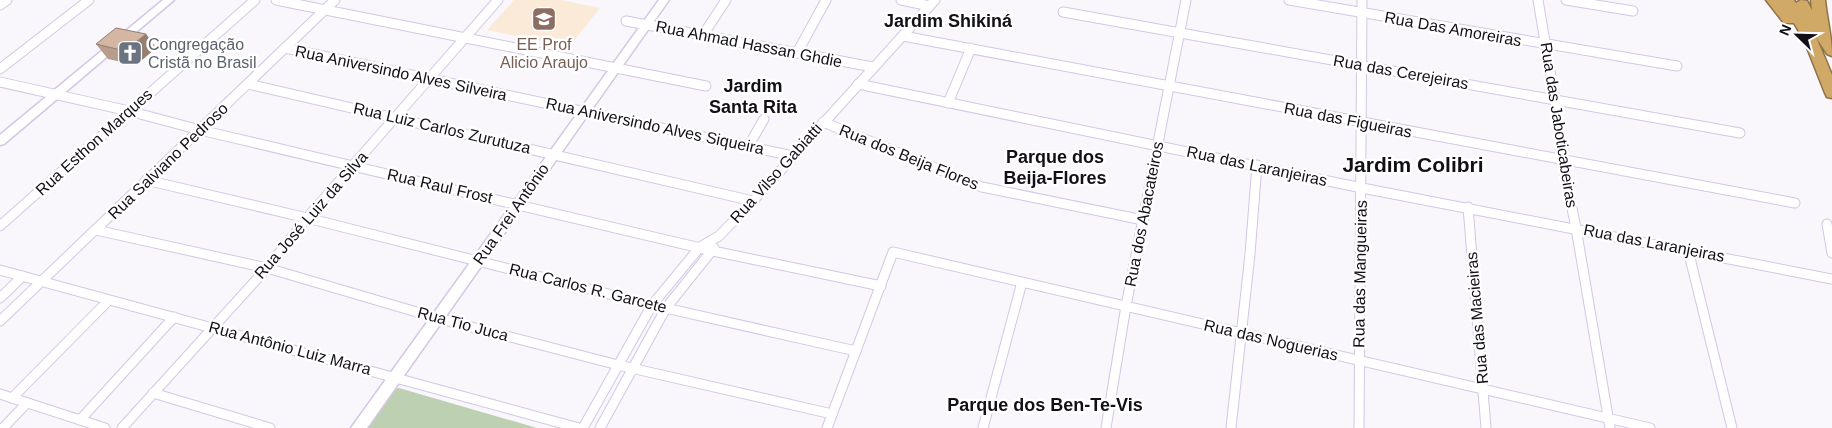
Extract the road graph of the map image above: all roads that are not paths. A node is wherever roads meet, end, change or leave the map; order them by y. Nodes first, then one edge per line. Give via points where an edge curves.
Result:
1 (7, 0) edge
2 (89, 0) edge
3 (169, 0) edge
4 (255, 0) edge
5 (276, 0) edge
6 (335, 0) edge
7 (498, 0) edge
8 (664, 0) edge
9 (726, 0) edge
10 (826, 0) edge
11 (901, 0) edge
12 (1186, 0) edge
13 (1289, 0) edge
14 (1362, 0) edge
15 (1538, 0) edge
16 (1566, 0) edge
17 (1773, 0) edge
18 (1787, 0) edge
19 (1799, 0) edge
20 (1818, 0) edge
21 (932, 3) edge
22 (0, 5) edge
23 (325, 10) junction
24 (1633, 11) dead end
25 (1062, 12) dead end
26 (1362, 12) junction
27 (626, 21) dead end
28 (646, 25) junction
29 (1180, 34) junction
30 (1822, 34) junction
31 (703, 35) junction
32 (903, 36) junction
33 (465, 38) junction
34 (1546, 45) junction
35 (285, 48) junction
36 (971, 48) junction
37 (1832, 51) edge
38 (797, 53) junction
39 (1362, 64) junction
40 (1677, 66) dead end
41 (873, 67) junction
42 (616, 68) junction
43 (0, 69) edge
44 (1823, 69) junction
45 (429, 79) junction
46 (0, 82) edge
47 (248, 84) junction
48 (858, 84) junction
49 (1170, 85) junction
50 (706, 86) dead end
51 (1832, 94) edge
52 (54, 95) junction
53 (517, 97) joint
54 (1555, 101) junction
55 (948, 103) junction
56 (129, 111) junction
57 (584, 111) junction
58 (395, 117) junction
59 (764, 119) dead end
60 (823, 122) junction
61 (1360, 123) junction
62 (200, 130) junction
63 (1740, 133) dead end
64 (0, 141) edge
65 (749, 145) junction
66 (1158, 145) junction
67 (554, 153) junction
68 (793, 156) junction
69 (1562, 159) junction
70 (353, 166) junction
71 (1257, 166) junction
72 (146, 180) junction
73 (1362, 188) junction
74 (753, 201) junction
75 (1795, 203) dead end
76 (518, 205) junction
77 (1468, 207) junction
78 (307, 218) junction
79 (1143, 220) junction
80 (1827, 224) dead end
81 (0, 226) edge
82 (1576, 228) junction
83 (96, 230) junction
84 (719, 236) junction
85 (700, 247) junction
86 (1688, 250) junction
87 (713, 251) junction
88 (1832, 253) edge
89 (478, 261) junction
90 (267, 268) junction
91 (0, 270) edge
92 (23, 276) junction
93 (1832, 279) edge
94 (42, 281) junction
95 (1022, 282) junction
96 (881, 286) junction
97 (0, 298) edge
98 (108, 301) junction
99 (652, 305) junction
100 (1126, 306) junction
101 (666, 308) junction
102 (174, 317) junction
103 (437, 318) junction
104 (0, 321) edge
105 (213, 327) junction
106 (1242, 334) junction
107 (856, 351) junction
108 (1359, 361) junction
109 (618, 364) junction
110 (632, 368) junction
111 (395, 377) junction
112 (1483, 389) junction
113 (153, 393) junction
114 (0, 394) edge
115 (12, 398) junction
116 (27, 403) junction
117 (832, 414) junction
118 (80, 420) junction
119 (1609, 423) edge
120 (3, 428) edge
121 (105, 428) edge
122 (122, 428) edge
123 (270, 428) edge
124 (358, 428) edge
125 (579, 428) edge
126 (584, 428) edge
127 (600, 428) edge
128 (826, 428) edge
129 (983, 428) edge
130 (1106, 428) edge
131 (1231, 428) edge
132 (1360, 428) edge
133 (1486, 428) edge
134 (1650, 428) edge
135 (1732, 428) edge

1 - 22 street
2 - 43 street
3 - 52 street
4 - 56 street, Rua Esthon Marques
5 - 23 street
6 - 23 street, Rua Salviano Pedroso
7 - 33 street, Rua José Luiz da Silva
8 - 28 street, Rua Frei Antônio
9 - 31 street
10 - 38 street
11 - 21 street
12 - 29 street, Rua dos Abacateiros
13 - 26 street, Rua Das Amoreiras
14 - 26 street, Rua das Mangueiras
15 - 34 street, Rua das Jaboticabeiras
16 - 24 street
17 - 44 highway
18 - 44 highway via 1806,30
19 - 30 highway
20 - 30 highway
21 - 32 street, Rua Vilso Gabiatti
23 - 33 street
23 - 35 street, Rua Salviano Pedroso
25 - 29 street, Rua das Cerejeiras
26 - 34 street, Rua Das Amoreiras
26 - 39 street, Rua das Mangueiras
27 - 28 street, Rua Ahmad Hassan Ghdie
28 - 31 street, Rua Ahmad Hassan Ghdie
28 - 42 street, Rua Frei Antônio
29 - 39 street, Rua das Cerejeiras
29 - 49 street, Rua dos Abacateiros
30 - 37 highway
31 - 38 street, Rua Ahmad Hassan Ghdie
32 - 36 street, Rua das Figueiras
32 - 41 street, Rua Vilso Gabiatti
33 - 42 street
33 - 45 street, Rua José Luiz da Silva
34 - 40 street, Rua Das Amoreiras
34 - 54 street, Rua das Jaboticabeiras
35 - 45 street, Rua Aniversindo Alves Silveira
35 - 47 street, Rua Salviano Pedroso
36 - 49 street, Rua das Figueiras
36 - 55 street
38 - 41 street, Rua Ahmad Hassan Ghdie
39 - 54 street, Rua das Cerejeiras
39 - 61 street, Rua das Mangueiras
41 - 48 street, Rua Vilso Gabiatti
42 - 50 street
42 - 57 street, Rua Frei Antônio
44 - 51 highway
45 - 53 street, Rua Aniversindo Alves Silveira
45 - 58 street, Rua José Luiz da Silva
46 - 52 street, Rua Raul Frost
47 - 58 street, Rua Luiz Carlos Zurutuza
47 - 62 street, Rua Salviano Pedroso
48 - 55 street, Rua das Laranjeiras
48 - 60 street, Rua Vilso Gabiatti
49 - 61 street, Rua das Figueiras
49 - 66 street, Rua dos Abacateiros
52 - 56 street, Rua Raul Frost
52 - 64 street
53 - 57 street, Rua Aniversindo Alves Siqueira
54 - 63 street, Rua das Cerejeiras
54 - 69 street, Rua das Jaboticabeiras
55 - 66 street, Rua das Laranjeiras
56 - 62 street, Rua Raul Frost
56 - 81 street, Rua Esthon Marques
57 - 65 street, Rua Aniversindo Alves Siqueira
57 - 67 street, Rua Frei Antônio
58 - 67 street, Rua Luiz Carlos Zurutuza
58 - 70 street, Rua José Luiz da Silva
59 - 65 street
60 - 68 street, Rua Vilso Gabiatti
60 - 79 street, Rua dos Beija Flores via 982,186
61 - 69 street, Rua das Figueiras
61 - 73 street, Rua das Mangueiras
62 - 70 street, Rua Raul Frost
62 - 72 street, Rua Salviano Pedroso
65 - 68 street, Rua Aniversindo Alves Siqueira
66 - 71 street, Rua das Laranjeiras
66 - 79 street, Rua dos Abacateiros
67 - 74 street, Rua Luiz Carlos Zurutuza
67 - 76 street, Rua Frei Antônio
68 - 74 street, Rua Vilso Gabiatti
69 - 75 street, Rua das Figueiras
69 - 82 street, Rua das Jaboticabeiras
70 - 76 street, Rua Raul Frost
70 - 78 street, Rua José Luiz da Silva
71 - 73 street, Rua das Laranjeiras
71 - 106 street
72 - 78 street, Rua Carlos R. Garcete
72 - 83 street, Rua Salviano Pedroso
73 - 77 street, Rua das Laranjeiras
73 - 108 street, Rua das Mangueiras
74 - 84 street, Rua Vilso Gabiatti
76 - 85 street, Rua Raul Frost
76 - 89 street, Rua Frei Antônio
77 - 82 street, Rua das Laranjeiras
77 - 112 street, Rua das Macieiras
78 - 89 street, Rua Carlos R. Garcete
78 - 90 street, Rua José Luiz da Silva
79 - 100 street, Rua dos Abacateiros
80 - 88 street
82 - 86 street, Rua das Laranjeiras
82 - 119 street, Rua das Jaboticabeiras
83 - 90 street, Rua Tio Juca
83 - 94 street, Rua Salviano Pedroso
84 - 85 street, Rua Vilso Gabiatti
84 - 87 street, Rua Vilso Gabiatti
85 - 87 street, Rua Raul Frost
85 - 99 street, Rua Vilso Gabiatti
86 - 93 street, Rua das Laranjeiras
86 - 135 street
87 - 96 street, Rua Raul Frost
87 - 101 street, Rua Vilso Gabiatti
89 - 99 street, Rua Carlos R. Garcete
89 - 103 street, Rua Frei Antônio
90 - 103 street, Rua Tio Juca
90 - 105 street, Rua José Luiz da Silva
91 - 92 street, Rua Antônio Luiz Marra
92 - 94 street, Rua Antônio Luiz Marra
92 - 97 street
94 - 98 street, Rua Antônio Luiz Marra
94 - 104 street, Rua Salviano Pedroso
95 - 96 street, Rua das Noguerias via 893,252
95 - 100 street, Rua das Noguerias
95 - 129 street
96 - 107 street
98 - 102 street, Rua Antônio Luiz Marra
98 - 115 street
99 - 101 street, Rua Carlos R. Garcete
99 - 109 street, Rua Vilso Gabiatti
100 - 106 street, Rua das Noguerias
100 - 130 street, Rua dos Abacateiros
101 - 107 street, Rua Carlos R. Garcete
101 - 110 street, Rua Vilso Gabiatti
102 - 105 street, Rua Antônio Luiz Marra
102 - 118 street
103 - 109 street, Rua Tio Juca
103 - 111 street, Rua Frei Antônio
105 - 111 street, Rua Antônio Luiz Marra
105 - 113 street, Rua José Luiz da Silva
106 - 108 street, Rua das Noguerias
106 - 131 street
107 - 117 street
108 - 112 street, Rua das Noguerias
108 - 132 street, Rua das Mangueiras
109 - 110 street, Rua Tio Juca
109 - 126 street, Rua Vilso Gabiatti
110 - 117 street, Rua Tio Juca
110 - 127 street, Rua Vilso Gabiatti
111 - 124 street, Rua Frei Antônio
111 - 125 street, Rua Antônio Luiz Marra
112 - 119 street, Rua das Noguerias
112 - 133 street, Rua das Macieiras
113 - 122 street, Rua José Luiz da Silva
113 - 123 street
114 - 115 street
115 - 116 street
116 - 118 street
116 - 120 street
117 - 128 street
118 - 121 street
119 - 134 street, Rua das Noguerias

